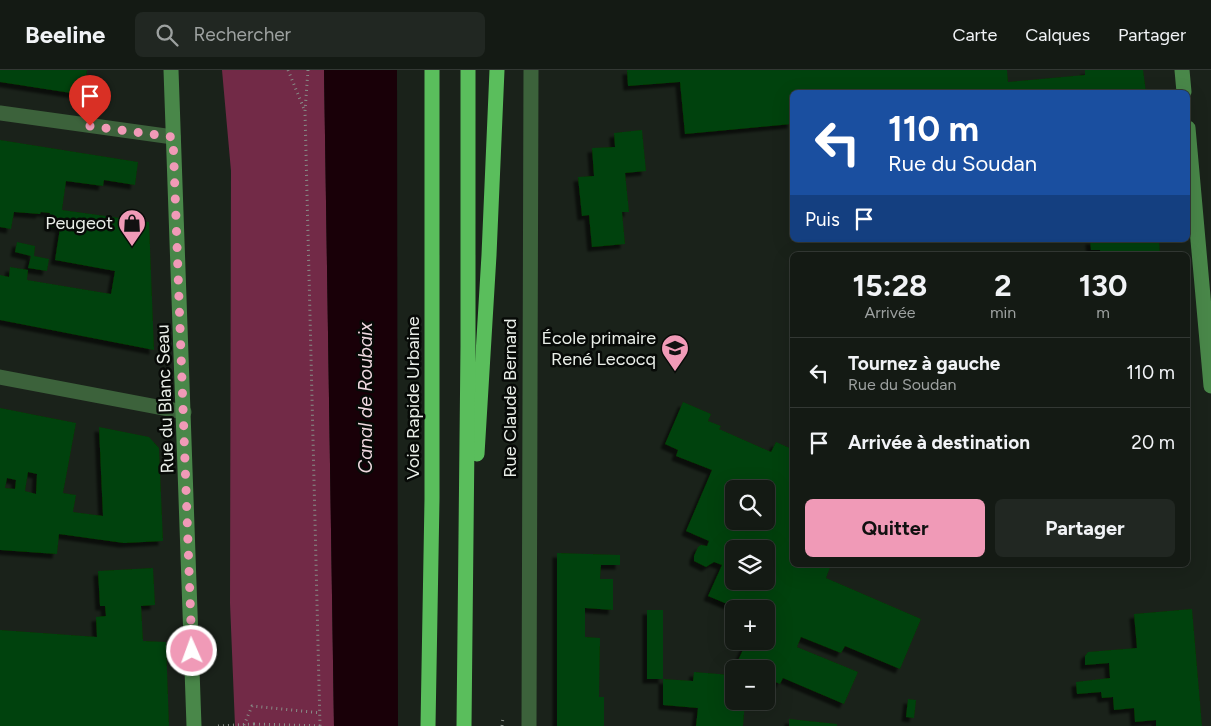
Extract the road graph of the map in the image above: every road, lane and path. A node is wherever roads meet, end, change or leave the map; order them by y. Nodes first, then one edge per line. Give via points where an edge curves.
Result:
1 (171, 70) edge
2 (288, 70) edge
3 (308, 70) edge
4 (432, 70) edge
5 (468, 70) edge
6 (497, 70) edge
7 (532, 70) edge
8 (1182, 70) edge
9 (1184, 90) edge
10 (305, 111) junction
11 (0, 113) edge
12 (173, 137) junction
13 (1190, 150) edge
14 (0, 377) edge
15 (1211, 386) edge
16 (184, 412) junction
17 (465, 625) junction
18 (321, 713) junction
19 (244, 725) edge
20 (194, 726) edge
21 (212, 726) edge
22 (322, 726) edge
23 (428, 726) edge
24 (464, 726) edge
25 (529, 726) edge

1 - 12 street, Rue du Blanc Seau
2 - 10 path
3 - 10 path
4 - 23 highway, Voie Rapide Urbaine via 432,499
5 - 17 highway
6 - 17 highway via 489,255
7 - 25 street, Rue Claude Bernard
8 - 9 street
10 - 18 path
11 - 12 street
12 - 16 street, Rue du Blanc Seau
13 - 15 street
14 - 16 street
16 - 20 street, Rue du Blanc Seau
17 - 24 highway
18 - 19 path via 252,706
18 - 22 path
19 - 21 path
19 - 22 path, bridge

